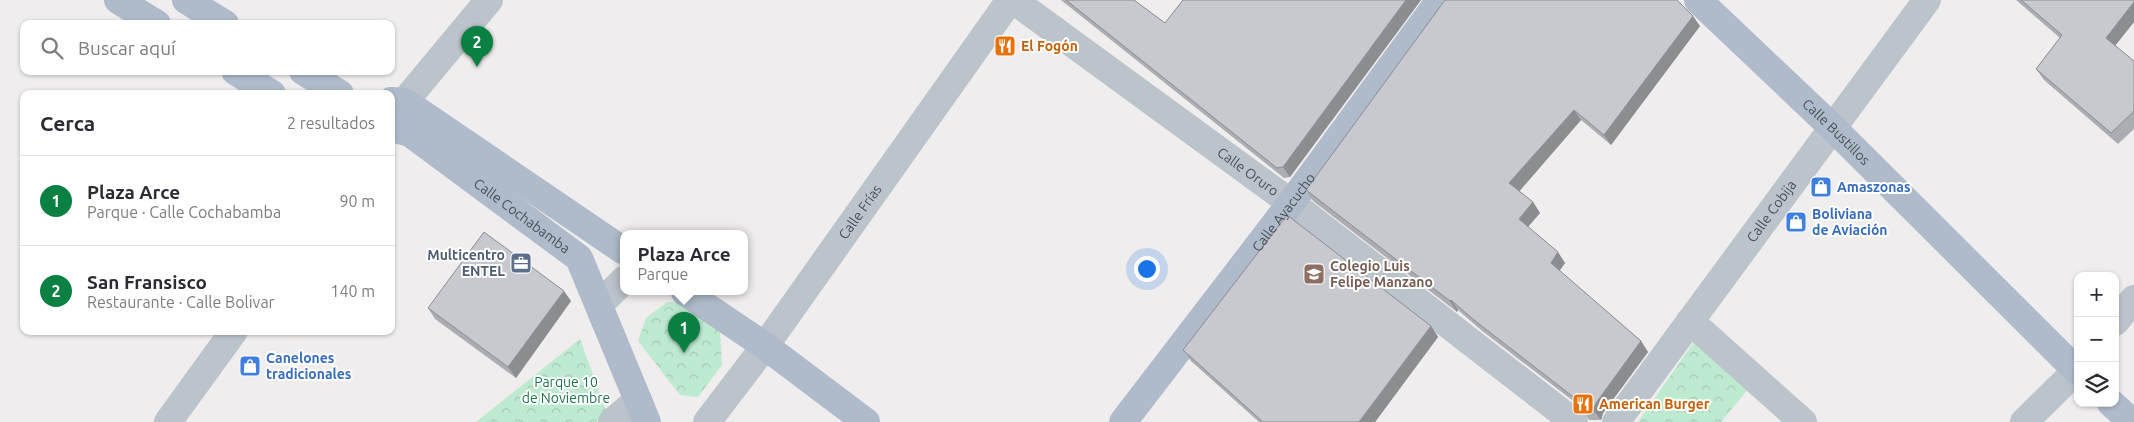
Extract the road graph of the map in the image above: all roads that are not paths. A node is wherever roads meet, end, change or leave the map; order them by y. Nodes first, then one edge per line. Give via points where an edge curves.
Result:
1 (118, 0) edge
2 (186, 0) edge
3 (489, 0) edge
4 (1012, 0) edge
5 (1440, 0) edge
6 (1698, 0) edge
7 (1927, 0) edge
8 (150, 20) edge
9 (218, 20) edge
10 (241, 75) edge
11 (309, 75) edge
12 (266, 90) edge
13 (334, 90) edge
14 (396, 107) edge
15 (1833, 128) junction
16 (395, 129) edge
17 (1291, 203) junction
18 (620, 248) edge
19 (620, 284) edge
20 (689, 295) edge
21 (2134, 299) edge
22 (599, 305) junction
23 (2119, 317) edge
24 (1690, 321) junction
25 (231, 335) edge
26 (765, 346) junction
27 (2074, 368) edge
28 (2074, 374) edge
29 (2116, 407) edge
30 (643, 411) edge
31 (168, 422) edge
32 (612, 422) edge
33 (707, 422) edge
34 (866, 422) edge
35 (1123, 422) edge
36 (1574, 422) edge
37 (1616, 422) edge
38 (1804, 422) edge
39 (2024, 422) edge
40 (2132, 422) edge

1 - 8 main road
2 - 9 main road
3 - 14 street
4 - 17 street, Calle Oruro
4 - 26 street, Calle Frías
5 - 17 main road, Calle Ayacucho
6 - 15 main road, Calle Bustillos
7 - 15 street, Calle Cobija
10 - 12 main road
11 - 13 main road
14 - 18 main road, Calle Cochabamba
15 - 24 street, Calle Cobija
15 - 27 main road, Calle Bustillos
16 - 22 main road, Calle Cochabamba via 410,132 579,258
17 - 35 main road, Calle Ayacucho
17 - 36 street, Calle Oruro
19 - 22 street
20 - 26 main road
21 - 23 street
22 - 30 main road, Calle Cochabamba
24 - 37 street, Calle Cobija
24 - 38 street
25 - 31 street
26 - 33 street, Calle Frías
26 - 34 main road
28 - 39 street
29 - 40 main road
30 - 32 street

